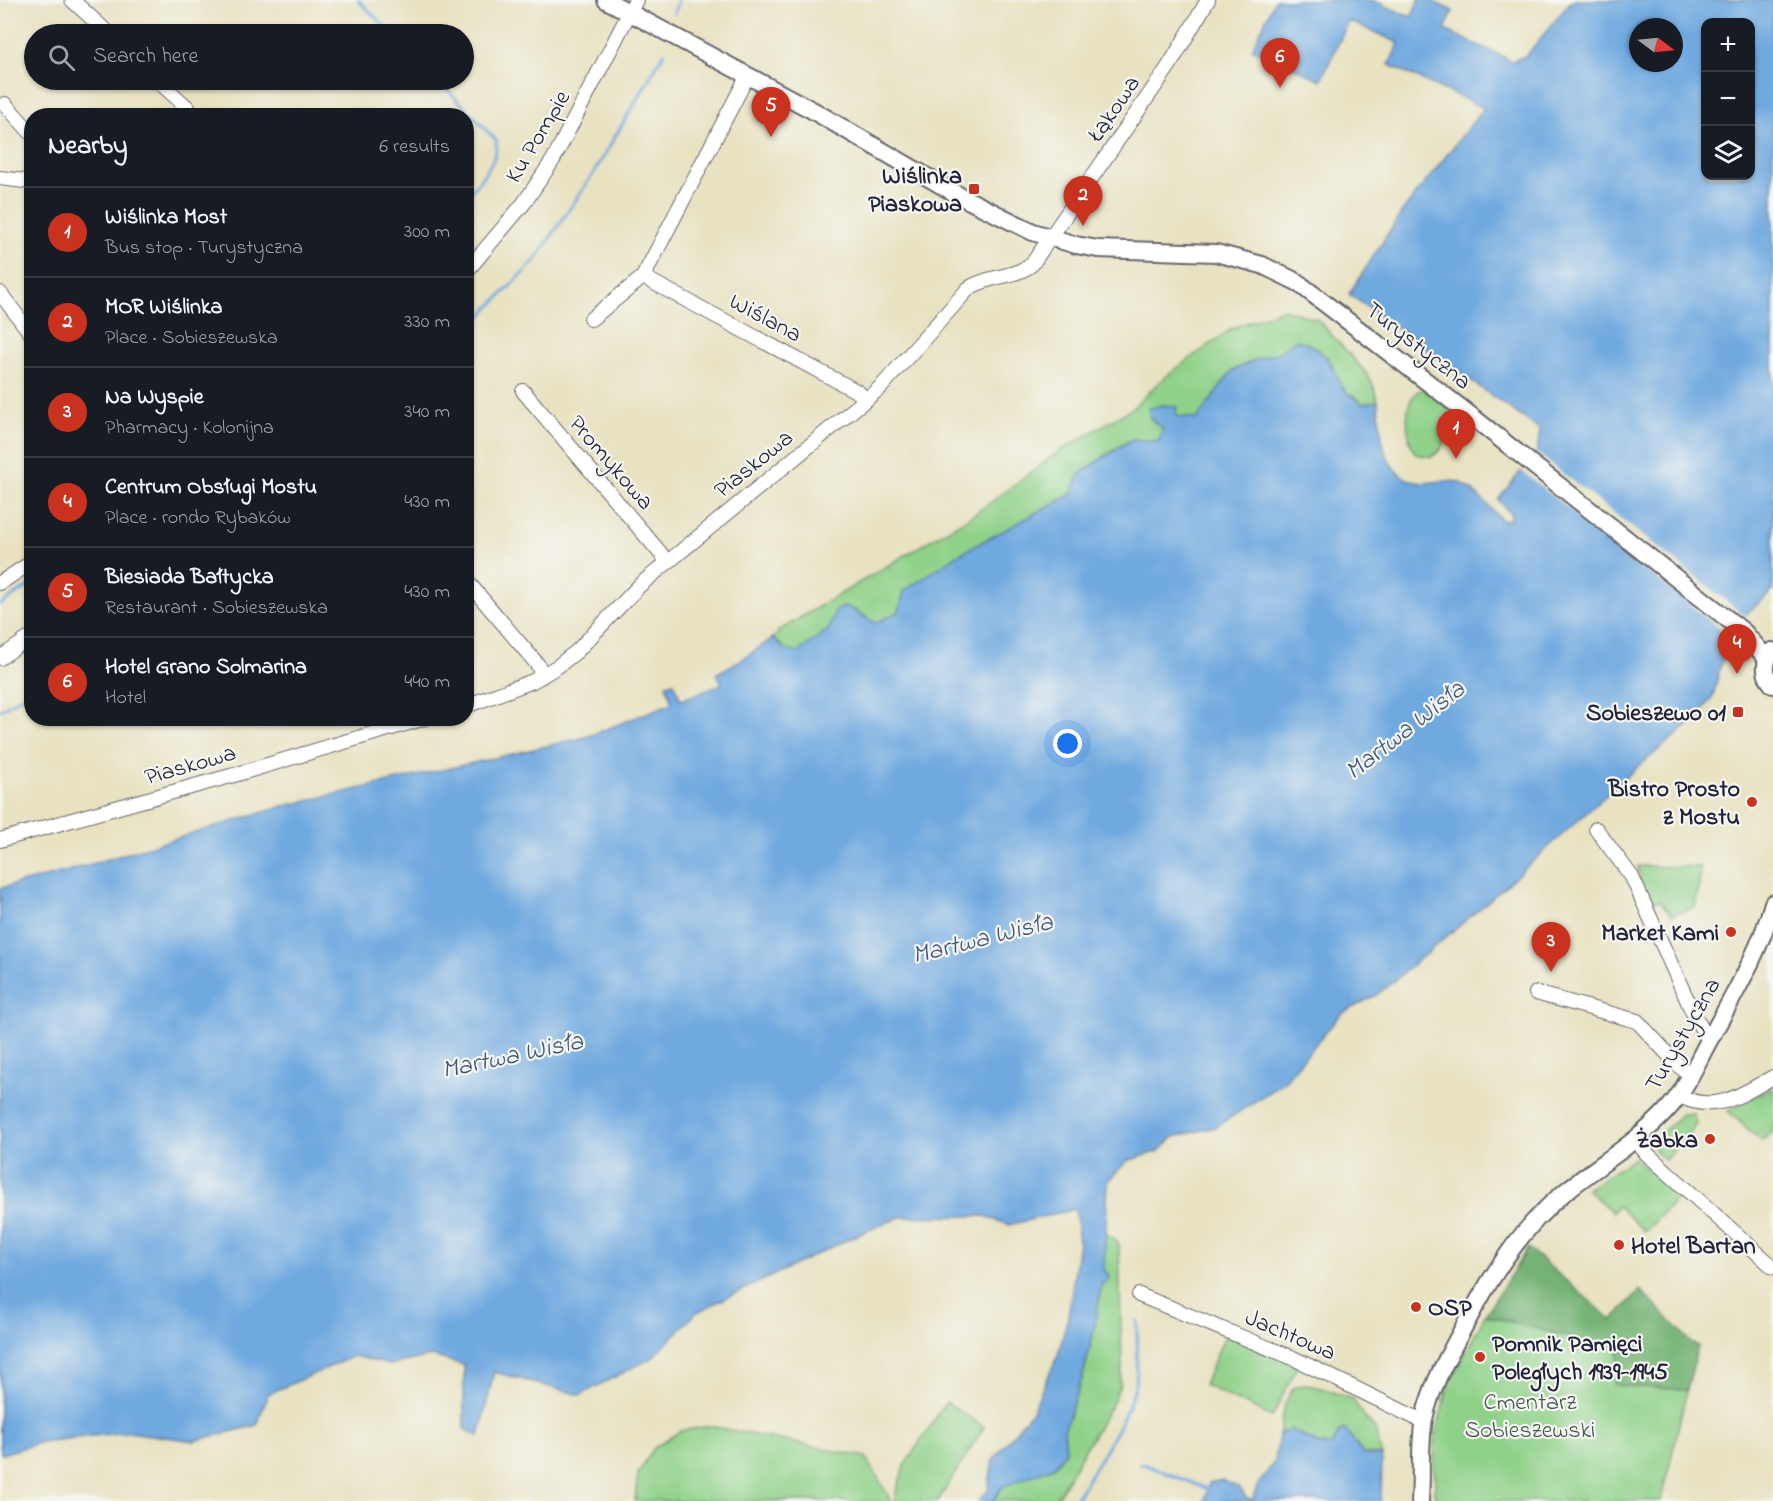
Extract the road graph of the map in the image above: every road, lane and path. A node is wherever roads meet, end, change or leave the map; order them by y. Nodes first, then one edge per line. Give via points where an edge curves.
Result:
1 (72, 0) edge
2 (606, 0) edge
3 (1208, 0) edge
4 (633, 7) edge
5 (98, 24) edge
6 (747, 77) junction
7 (168, 90) edge
8 (5, 104) dead end
9 (188, 108) edge
10 (24, 125) edge
11 (0, 178) edge
12 (24, 181) edge
13 (1052, 238) junction
14 (474, 262) edge
15 (643, 277) junction
16 (0, 293) edge
17 (591, 319) dead end
18 (24, 324) edge
19 (523, 391) dead end
20 (866, 400) junction
21 (668, 562) junction
22 (24, 567) edge
23 (0, 582) edge
24 (474, 589) edge
25 (24, 642) edge
26 (1771, 651) edge
27 (0, 658) edge
28 (542, 676) junction
29 (1773, 685) edge
30 (474, 703) edge
31 (399, 726) edge
32 (1596, 829) dead end
33 (0, 840) edge
34 (1773, 903) edge
35 (1770, 927) edge
36 (1536, 993) dead end
37 (1711, 1037) junction
38 (1691, 1074) junction
39 (1773, 1077) edge
40 (1678, 1095) junction
41 (1635, 1139) junction
42 (1773, 1267) edge
43 (1139, 1295) dead end
44 (1424, 1419) junction
45 (1420, 1501) edge

1 - 5 street
2 - 4 main road, Turystyczna
3 - 13 street, Łąkowa via 1169,66
4 - 6 main road, Turystyczna
4 - 14 street, Ku Pompie via 553,160
6 - 13 main road, Turystyczna via 991,212
6 - 15 street
7 - 9 street
8 - 10 street
11 - 12 street
13 - 20 street, Piaskowa via 1026,269 985,279 969,288
13 - 26 main road, Turystyczna via 1115,251 1216,253 1268,267 1311,291 1742,631 1762,637
15 - 17 street
15 - 20 street, Wiślana via 858,392
16 - 18 street
19 - 21 street, Promykowa
20 - 21 street, Piaskowa
21 - 28 street, Piaskowa via 629,596 590,639
22 - 23 street
24 - 28 street via 538,665
25 - 27 street
26 - 29 main road via 1765,667
28 - 30 street, Piaskowa
31 - 33 street, Piaskowa
32 - 37 street via 1632,877 1693,1012 1704,1033
34 - 35 main road, Turystyczna
35 - 37 main road, Turystyczna
36 - 38 street via 1637,1021
37 - 38 main road, Turystyczna
38 - 40 main road, Turystyczna
39 - 40 street via 1720,1102 1697,1104
40 - 41 main road, Turystyczna
41 - 42 street
41 - 44 main road, Turystyczna via 1564,1193 1516,1243 1495,1271 1444,1363
43 - 44 street, Jachtowa via 1293,1358
44 - 45 main road, Turystyczna

